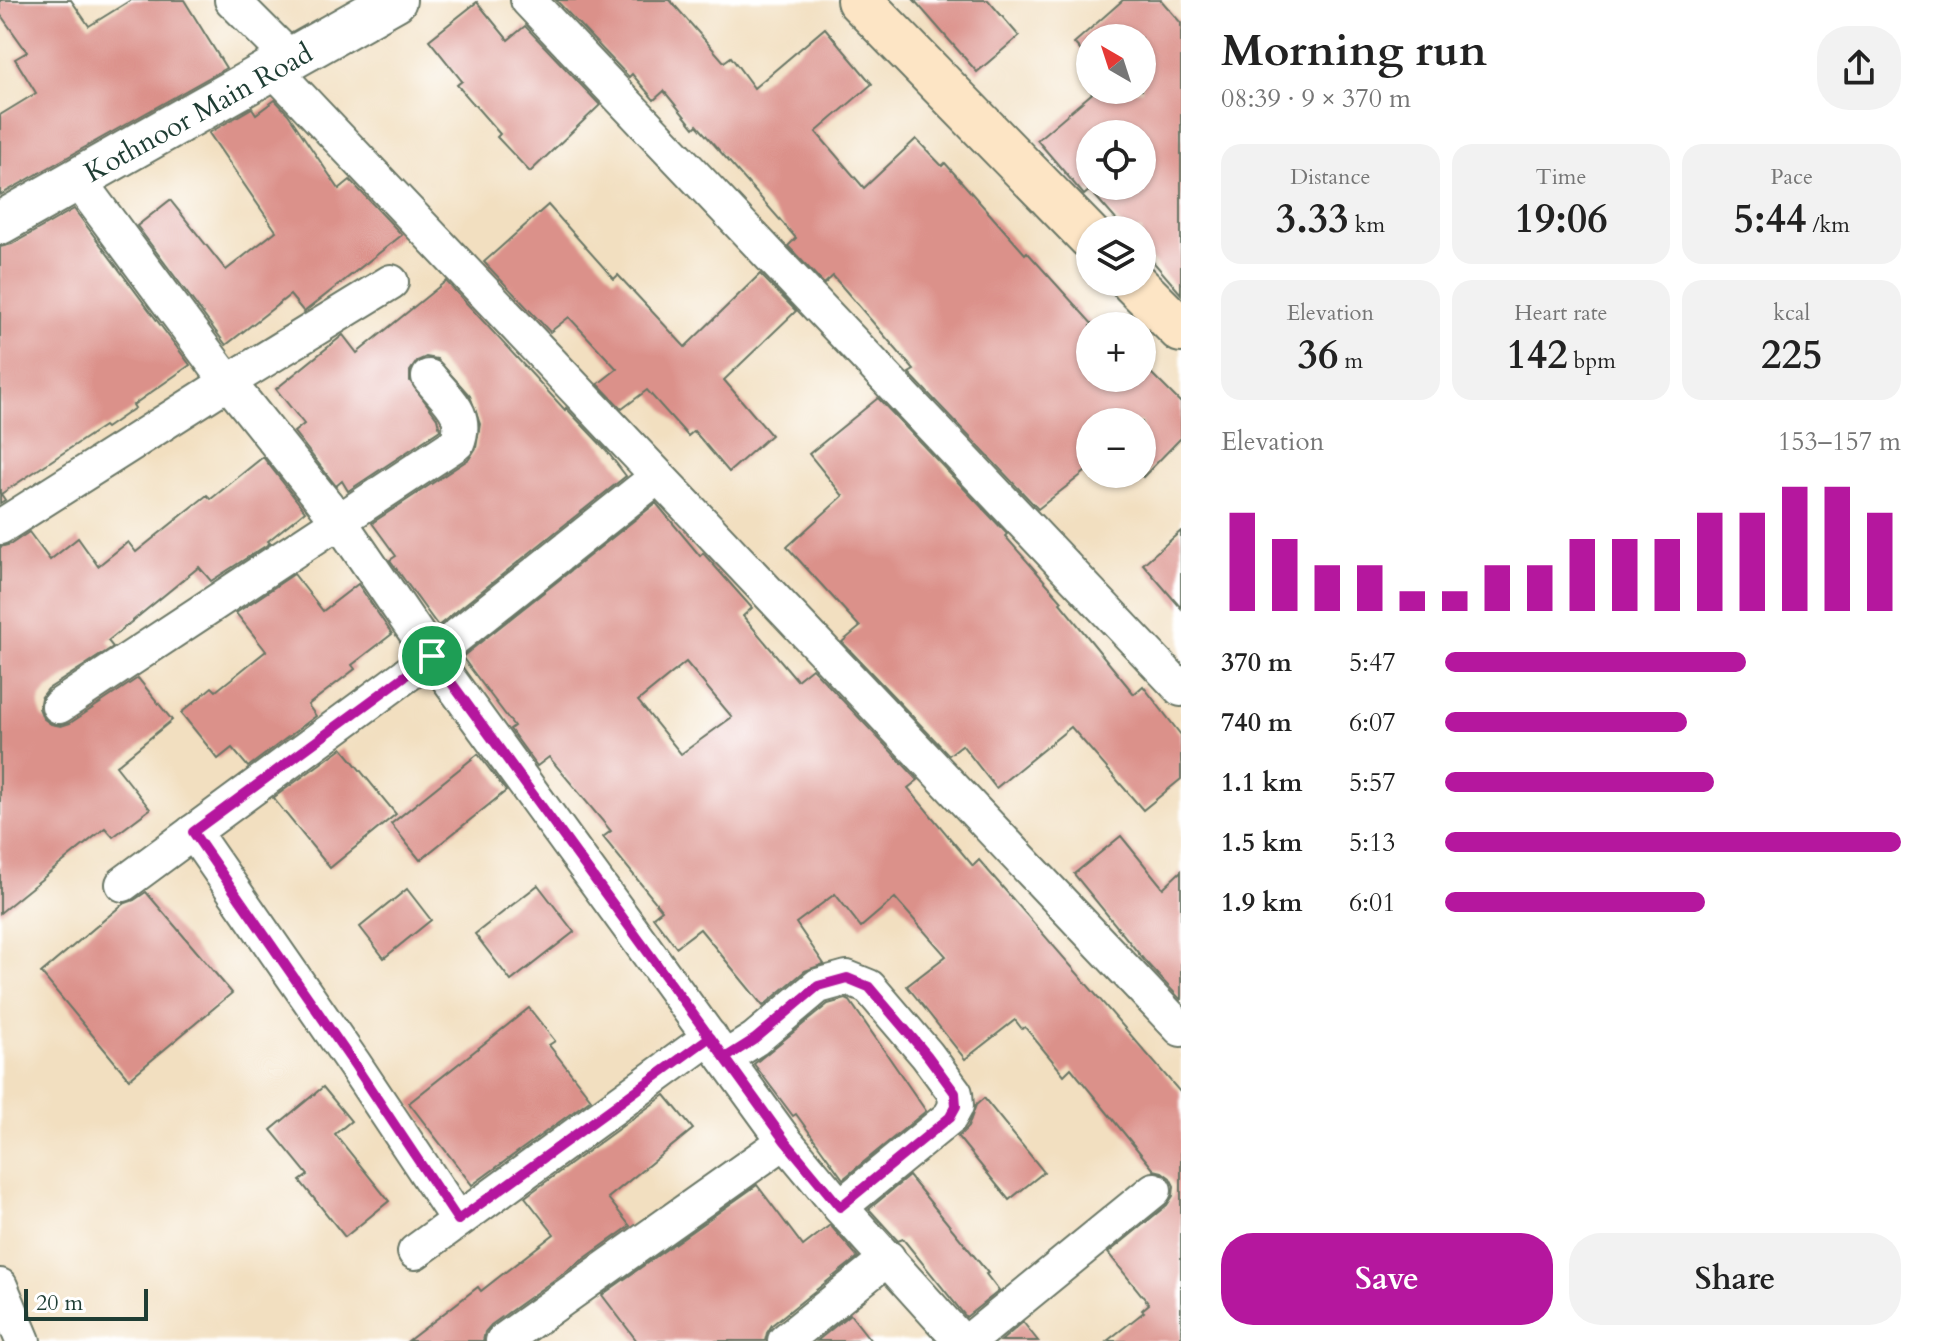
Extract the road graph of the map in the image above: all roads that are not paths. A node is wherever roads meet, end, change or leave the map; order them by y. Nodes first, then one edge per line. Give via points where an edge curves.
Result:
1 (232, 0) edge
2 (395, 0) edge
3 (528, 0) edge
4 (859, 0) edge
5 (283, 65) junction
6 (78, 180) junction
7 (0, 223) edge
8 (1076, 223) edge
9 (391, 282) dead end
10 (1147, 296) edge
11 (1181, 330) edge
12 (429, 377) dead end
13 (228, 382) junction
14 (657, 477) junction
15 (340, 522) junction
16 (0, 527) edge
17 (432, 656) junction
18 (1181, 689) edge
19 (59, 706) dead end
20 (193, 832) junction
21 (123, 884) dead end
22 (1181, 1029) edge
23 (717, 1047) junction
24 (785, 1141) junction
25 (1154, 1190) dead end
26 (840, 1207) junction
27 (458, 1220) junction
28 (415, 1252) dead end
29 (888, 1258) junction
30 (0, 1286) edge
31 (23, 1341) edge
32 (503, 1341) edge
33 (785, 1341) edge
34 (961, 1341) edge
35 (969, 1341) edge

1 - 5 street
2 - 5 street, Kothnoor Main Road
3 - 18 street
4 - 8 main road
5 - 6 street, Kothnoor Main Road
5 - 14 street
6 - 7 street, Kothnoor Main Road
6 - 13 street
9 - 13 street
10 - 11 main road
12 - 15 street via 460,415 463,428 457,443
13 - 15 street
13 - 16 street
14 - 17 street
14 - 22 street
15 - 17 street
15 - 19 street
17 - 20 street
17 - 23 street
20 - 21 street
20 - 27 street
23 - 24 street
23 - 26 street via 755,1039 818,986 847,978 869,987 927,1055 955,1093 950,1117
23 - 27 street
24 - 26 street
24 - 32 street
25 - 35 street
26 - 29 street
27 - 28 street
29 - 33 street
29 - 34 street
30 - 31 street

